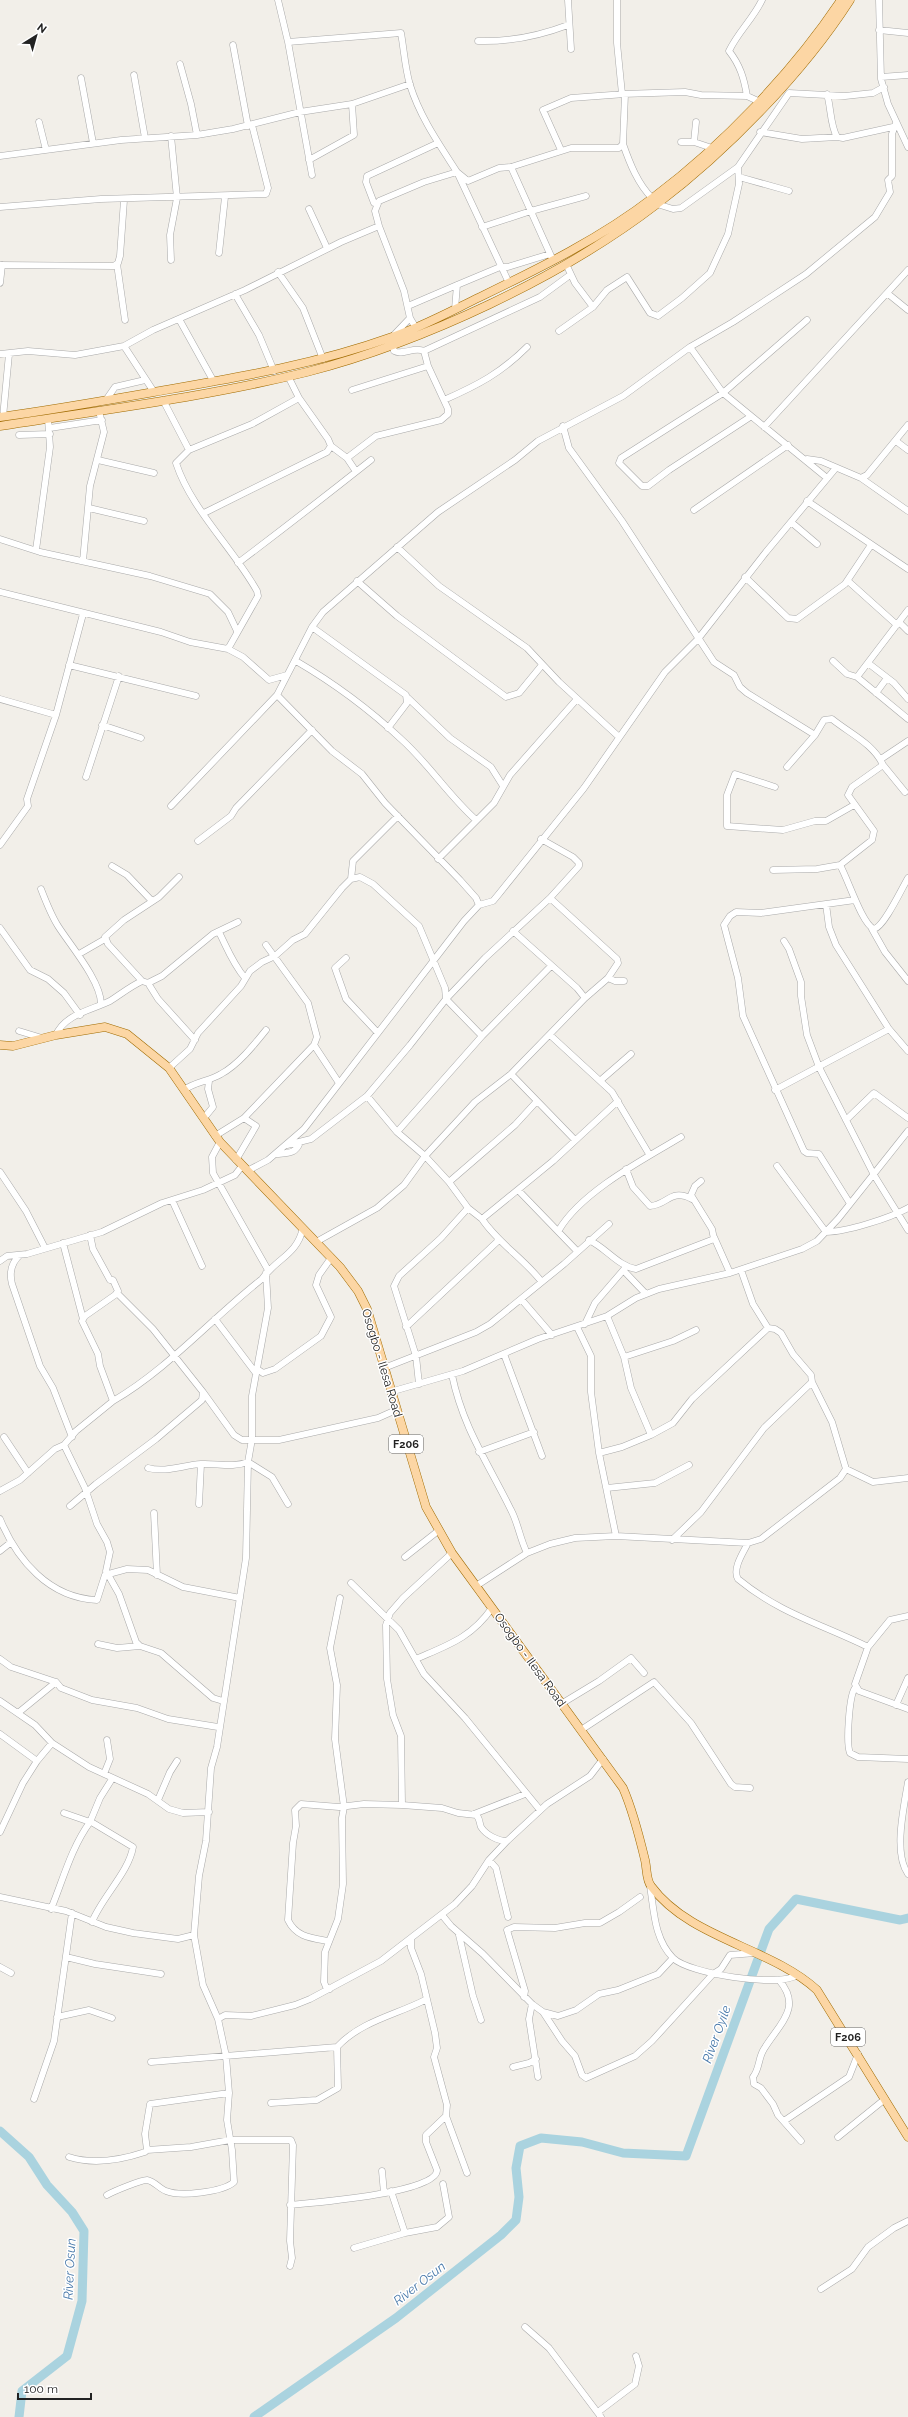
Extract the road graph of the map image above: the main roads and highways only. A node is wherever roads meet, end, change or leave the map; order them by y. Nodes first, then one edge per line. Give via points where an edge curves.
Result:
1 (841, 0) edge
2 (850, 0) edge
3 (655, 201) junction
4 (391, 341) junction
5 (2, 417) edge
6 (0, 426) edge
7 (0, 1045) edge
8 (907, 2135) edge

1 - 3 main road via 794,61 758,101
2 - 3 main road via 809,56 761,110 692,175
3 - 4 main road via 551,257 509,283
3 - 4 main road via 566,264 467,314
4 - 5 main road via 323,359 214,382
4 - 6 main road via 288,376 163,400
7 - 8 main road, Osogbo - Ilesa Road / F206 via 13,1046 97,1027 115,1029 138,1041 169,1068 218,1139 242,1166 331,1258 350,1281 367,1309 426,1507 438,1531 623,1788 632,1812 650,1886 688,1918 809,1983 820,1994

